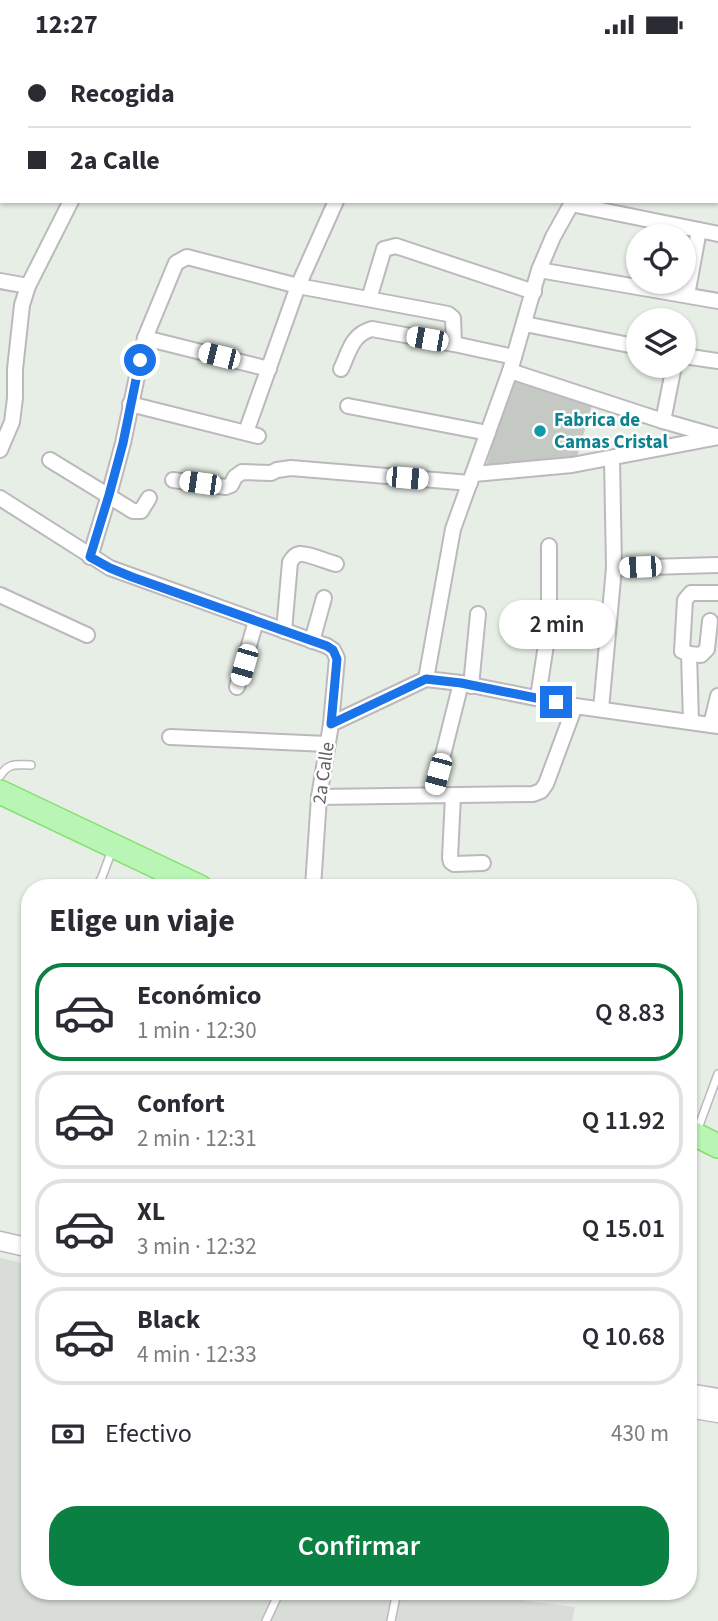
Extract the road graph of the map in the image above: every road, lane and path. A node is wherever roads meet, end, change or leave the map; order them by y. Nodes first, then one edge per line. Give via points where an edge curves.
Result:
1 (70, 203) edge
2 (335, 203) edge
3 (572, 203) edge
4 (699, 230) junction
5 (718, 234) edge
6 (540, 270) junction
7 (0, 281) edge
8 (28, 286) junction
9 (298, 286) junction
10 (534, 292) junction
11 (687, 295) junction
12 (369, 299) junction
13 (718, 301) edge
14 (525, 324) junction
15 (145, 338) junction
16 (454, 344) junction
17 (626, 344) edge
18 (696, 357) edge
19 (718, 361) edge
20 (512, 364) junction
21 (269, 369) junction
22 (341, 369) dead end
23 (672, 378) edge
24 (130, 404) junction
25 (348, 406) dead end
26 (663, 421) junction
27 (488, 433) junction
28 (718, 437) edge
29 (0, 450) edge
30 (612, 458) junction
31 (50, 460) dead end
32 (472, 479) junction
33 (173, 480) dead end
34 (109, 495) junction
35 (0, 498) edge
36 (149, 499) dead end
37 (549, 547) dead end
38 (90, 557) junction
39 (336, 564) dead end
40 (718, 565) edge
41 (614, 568) junction
42 (718, 593) edge
43 (0, 595) edge
44 (324, 598) dead end
45 (478, 614) dead end
46 (256, 621) junction
47 (710, 621) dead end
48 (284, 631) junction
49 (87, 635) dead end
50 (312, 641) junction
51 (689, 654) junction
52 (426, 679) junction
53 (466, 684) junction
54 (237, 687) dead end
55 (718, 696) edge
56 (538, 697) junction
57 (575, 706) junction
58 (601, 709) junction
59 (691, 722) junction
60 (331, 724) junction
61 (715, 725) edge
62 (170, 737) dead end
63 (327, 744) junction
64 (31, 765) dead end
65 (0, 776) edge
66 (0, 792) edge
67 (433, 795) junction
68 (453, 796) junction
69 (319, 797) junction
70 (114, 846) junction
71 (483, 863) dead end
72 (101, 879) edge
73 (183, 879) edge
74 (314, 879) edge
75 (718, 1074) edge
76 (697, 1122) edge
77 (697, 1136) edge
78 (718, 1146) edge
79 (0, 1241) edge
80 (21, 1246) edge
81 (0, 1252) edge
82 (21, 1257) edge
83 (697, 1394) edge
84 (718, 1398) edge
85 (697, 1410) edge
86 (718, 1413) edge
87 (276, 1600) edge
88 (395, 1600) edge
89 (266, 1621) edge
90 (391, 1621) edge

1 - 8 street
2 - 9 street
3 - 4 street
3 - 6 street
4 - 5 street
4 - 11 street
6 - 10 street
6 - 11 street
7 - 8 street
8 - 29 street via 22,305 12,422
9 - 12 street
9 - 15 street via 181,259
9 - 21 street
10 - 12 street via 396,246 384,249
10 - 14 street
11 - 13 street
12 - 16 street via 448,314 453,318
14 - 17 street
14 - 20 street
15 - 21 street
15 - 24 street
16 - 20 street
16 - 22 street via 372,329 356,337
18 - 19 street
20 - 26 street
20 - 27 street
21 - 24 street via 252,434
23 - 26 street
24 - 34 street
25 - 27 street
26 - 28 street
27 - 32 street
28 - 30 street
30 - 32 street
30 - 41 street
31 - 34 street
32 - 33 street via 291,468 242,472 226,487
32 - 52 street via 453,529
34 - 36 street via 133,511 141,511
34 - 38 street
35 - 38 street
37 - 56 street via 549,625
38 - 46 street via 132,577
39 - 48 street via 302,554 293,558
40 - 41 street
41 - 58 street
42 - 51 street via 691,593 685,600 681,651
43 - 49 street
44 - 50 street
45 - 53 street
46 - 48 street
46 - 54 street
47 - 51 street via 707,649 701,655
48 - 50 street
50 - 60 street via 333,650 337,659
51 - 59 street
52 - 53 street
52 - 60 street, 2a Calle
53 - 56 street
53 - 67 street
55 - 61 street
56 - 57 street
57 - 58 street
57 - 68 street via 541,791
58 - 59 street
59 - 61 street
60 - 63 street, 2a Calle
62 - 63 street
63 - 69 street, 2a Calle
64 - 65 lane via 10,765
66 - 70 main road
67 - 68 street
67 - 69 street
68 - 71 street via 451,862
69 - 74 street, 2a Calle
70 - 72 lane
70 - 73 main road
75 - 76 lane
77 - 78 main road
79 - 80 street
81 - 82 street
83 - 84 street
85 - 86 street
87 - 89 lane
88 - 90 lane

